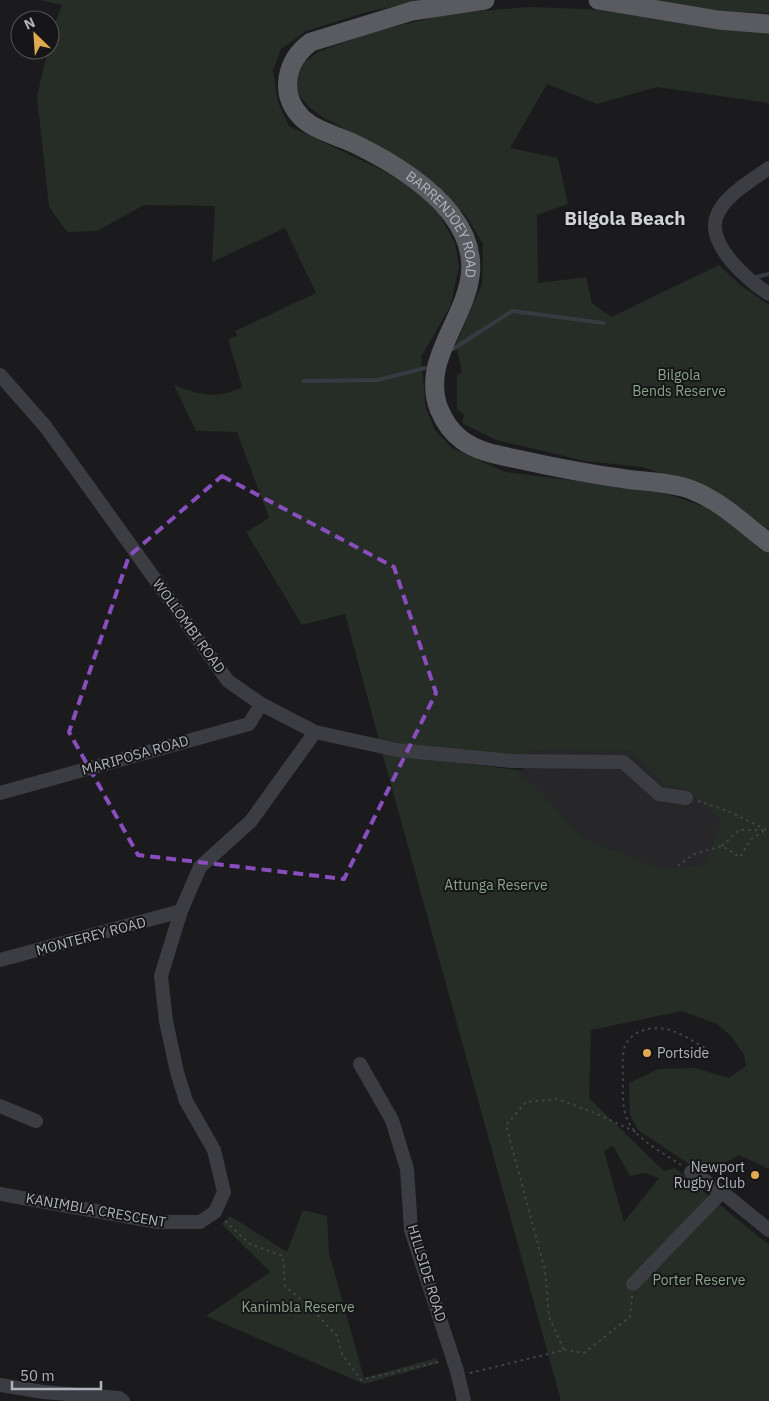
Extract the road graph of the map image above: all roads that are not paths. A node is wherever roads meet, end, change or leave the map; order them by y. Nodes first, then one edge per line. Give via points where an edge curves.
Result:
1 (485, 0) edge
2 (598, 0) edge
3 (769, 24) edge
4 (769, 168) edge
5 (769, 294) edge
6 (0, 375) edge
7 (769, 543) edge
8 (261, 704) junction
9 (315, 732) junction
10 (0, 793) edge
11 (686, 798) road end
12 (181, 911) junction
13 (0, 960) edge
14 (360, 1064) dead end
15 (0, 1106) edge
16 (36, 1121) dead end
17 (691, 1172) road end
18 (722, 1192) junction
19 (0, 1194) edge
20 (769, 1230) edge
21 (632, 1284) road end
22 (0, 1385) edge
23 (123, 1401) edge
24 (464, 1401) edge

1 - 7 main road, BARRENJOEY ROAD via 412,11 311,42 300,50 289,72 289,95 303,119 404,172 442,204 463,232 470,255 468,290 434,376 437,402 444,419 461,440 489,452 544,465 672,484 694,491 722,505
2 - 3 main road via 718,20
4 - 5 street via 731,197 719,213 716,225 721,244 736,268
6 - 8 street, WOLLOMBI ROAD via 45,426 228,681
8 - 9 street, WOLLOMBI ROAD
8 - 10 street, MARIPOSA ROAD via 249,724
9 - 11 street, WOLLOMBI ROAD via 397,750 512,761 623,762 659,794
9 - 12 street via 250,822 200,867
12 - 13 street, MONTEREY ROAD
12 - 19 street, KANIMBLA CRESCENT via 161,976 166,1022 186,1101 214,1150 224,1192 215,1212 200,1222 158,1222
14 - 24 street, HILLSIDE ROAD via 394,1128 407,1169 411,1230
15 - 16 street
17 - 18 street
18 - 20 street
18 - 21 street
22 - 23 street

